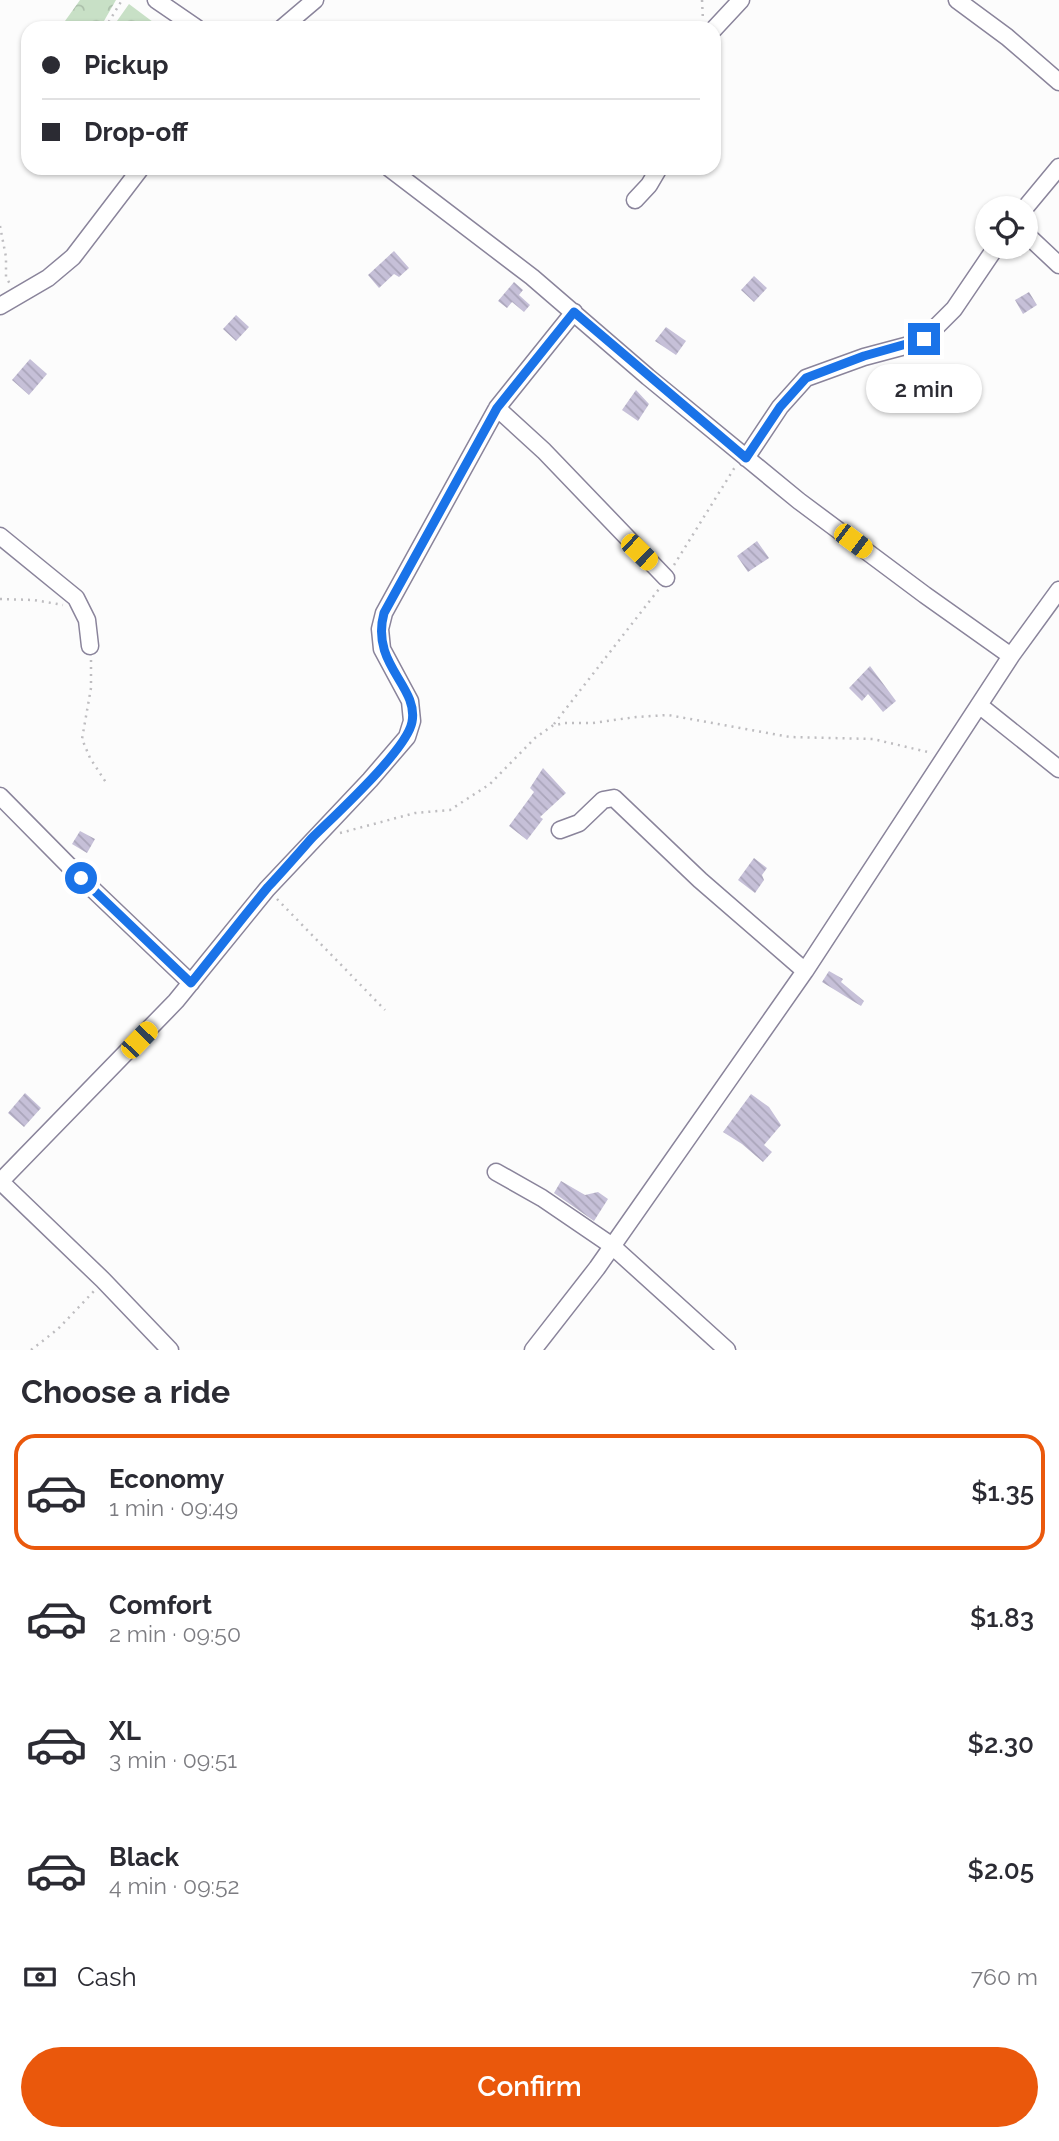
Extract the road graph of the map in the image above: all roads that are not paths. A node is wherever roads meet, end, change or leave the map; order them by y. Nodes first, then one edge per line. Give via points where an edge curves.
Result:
1 (156, 0) edge
2 (315, 0) edge
3 (741, 0) edge
4 (957, 0) edge
5 (187, 21) edge
6 (290, 21) edge
7 (721, 21) edge
8 (1059, 82) edge
9 (1059, 167) edge
10 (136, 175) edge
11 (398, 175) edge
12 (655, 175) edge
13 (1035, 196) edge
14 (635, 200) dead end
15 (1038, 245) edge
16 (988, 259) edge
17 (1059, 265) edge
18 (0, 306) edge
19 (574, 312) junction
20 (497, 408) junction
21 (744, 457) junction
22 (0, 536) edge
23 (666, 578) road end
24 (1059, 590) edge
25 (90, 646) road end
26 (1011, 656) junction
27 (979, 705) junction
28 (1059, 769) edge
29 (0, 796) edge
30 (559, 830) dead end
31 (804, 971) junction
32 (191, 983) junction
33 (496, 1172) dead end
34 (0, 1182) edge
35 (611, 1245) junction
36 (170, 1350) edge
37 (533, 1350) edge
38 (727, 1350) edge

1 - 5 street
2 - 6 street
3 - 7 street
4 - 8 street
9 - 13 street
10 - 18 street via 73,257 48,278
11 - 19 street
12 - 14 street
15 - 17 street
16 - 21 street via 954,309 924,339 806,378
19 - 20 street
19 - 21 street
20 - 23 street
20 - 32 street via 384,613 382,649 410,701 412,721 407,737 310,840
21 - 26 street
22 - 25 street via 76,598 87,620
24 - 26 street
26 - 27 street
27 - 28 street
27 - 31 street
29 - 32 street
30 - 31 street via 579,823 603,800 614,798
31 - 35 street
32 - 34 street
33 - 35 street
34 - 36 street
35 - 37 street
35 - 38 street

